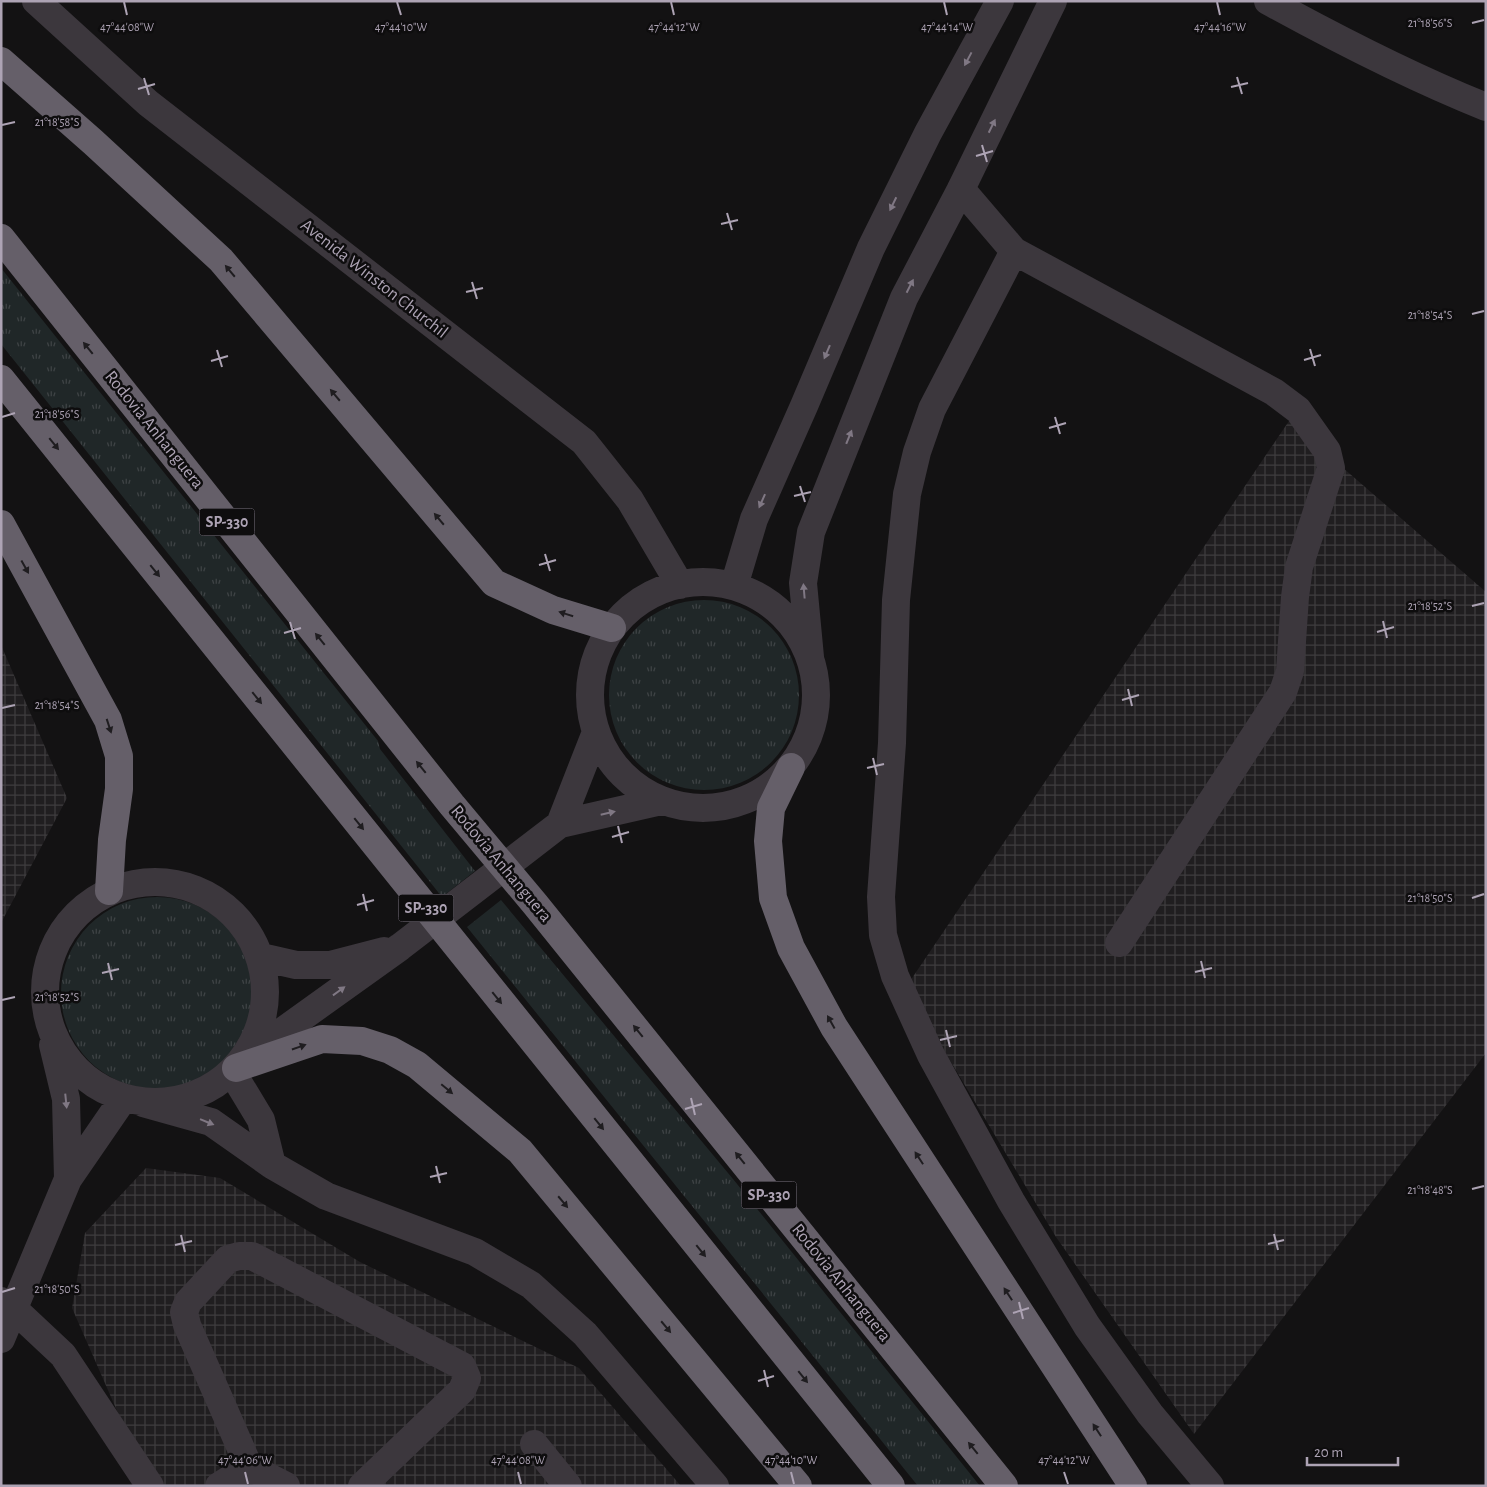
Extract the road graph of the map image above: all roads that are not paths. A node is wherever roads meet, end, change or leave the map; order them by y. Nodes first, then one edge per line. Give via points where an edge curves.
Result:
1 (36, 1) edge
2 (1000, 1) edge
3 (1053, 1) edge
4 (1268, 1) edge
5 (1, 61) edge
6 (1486, 107) edge
7 (961, 188) junction
8 (1, 238) edge
9 (1014, 251) junction
10 (1, 379) edge
11 (1, 524) edge
12 (680, 585) junction
13 (734, 586) junction
14 (612, 628) junction
15 (810, 657) junction
16 (596, 732) junction
17 (791, 767) junction
18 (661, 800) junction
19 (560, 824) junction
20 (109, 891) junction
21 (1119, 943) dead end
22 (400, 947) junction
23 (261, 957) junction
24 (47, 1020) junction
25 (237, 1067) junction
26 (133, 1100) junction
27 (272, 1165) junction
28 (68, 1179) junction
29 (8, 1305) edge
30 (1, 1339) edge
31 (534, 1444) dead end
32 (249, 1468) junction
33 (150, 1486) edge
34 (219, 1486) edge
35 (286, 1486) edge
36 (362, 1486) edge
37 (568, 1486) edge
38 (715, 1486) edge
39 (798, 1486) edge
40 (891, 1486) edge
41 (1004, 1486) edge
42 (1133, 1486) edge
43 (1210, 1486) edge

1 - 12 street, Avenida Winston Churchil via 148,103 584,442 630,500
2 -> 13 street via 928,133 871,248 754,519
7 -> 3 street
4 - 6 street via 1396,67
14 -> 5 highway via 553,610 494,583 221,260
7 - 9 street
15 -> 7 street via 803,584 811,532 904,298
41 -> 8 highway, Rodovia Anhanguera / SP-330 via 452,805
9 - 21 street via 1274,392 1298,410 1327,451 1331,468 1299,567 1290,671 1283,692
9 - 43 street via 932,409 907,494 896,600 892,743 881,897 883,935 895,976 931,1055 1011,1201 1087,1326 1150,1414
10 -> 40 highway, SP-330
11 -> 20 highway via 108,720 118,756
12 - 13 street
12 - 14 street via 654,594 631,609
13 - 15 street via 767,601 793,626
14 - 16 street via 595,661 592,678 590,696
15 - 17 street via 816,686 815,715 806,742
16 - 18 street via 611,761 628,779
16 - 19 street
17 - 18 street via 764,790 732,805 696,808
42 -> 17 highway via 834,1027 791,948 773,898 768,841 771,808
19 -> 18 street
19 - 22 street
20 - 23 street via 145,881 182,884 216,899 244,924
20 - 24 street via 82,908 62,931 49,959 45,982
22 - 23 street via 330,965 296,965
25 -> 22 street
23 - 25 street via 267,993 260,1029
24 - 26 street via 63,1054 89,1082
24 -> 28 street via 66,1099
25 - 26 street via 206,1090 176,1101
25 - 27 street via 261,1120
25 -> 39 highway via 322,1039 362,1042 390,1050 417,1065 520,1151
26 -> 27 street via 211,1122
26 - 28 street
27 - 38 street via 326,1196 475,1252 531,1285 585,1334
28 - 29 street
29 - 30 street
29 - 33 street via 63,1355
31 - 37 street
32 - 34 street
32 - 35 street
32 - 36 street via 184,1312 188,1302 228,1259 239,1256 252,1256 462,1366 467,1378 462,1390

